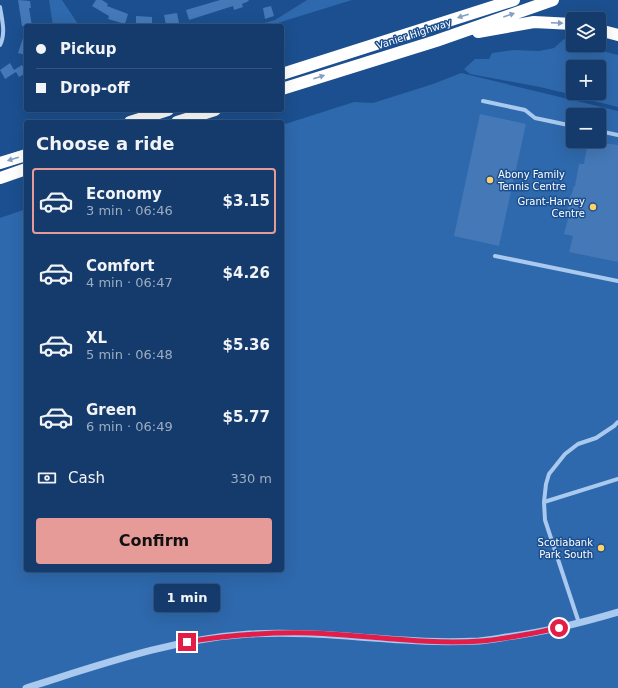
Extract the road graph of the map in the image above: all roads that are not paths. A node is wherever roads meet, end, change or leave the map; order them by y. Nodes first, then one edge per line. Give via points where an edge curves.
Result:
1 (514, 0) edge
2 (552, 0) edge
3 (0, 7) edge
4 (566, 24) edge
5 (606, 32) edge
6 (618, 35) edge
7 (436, 41) junction
8 (0, 45) edge
9 (284, 73) edge
10 (284, 88) edge
11 (482, 101) dead end
12 (162, 112) edge
13 (209, 112) edge
14 (136, 120) edge
15 (183, 120) edge
16 (566, 125) edge
17 (606, 132) edge
18 (618, 135) edge
19 (24, 156) edge
20 (0, 163) edge
21 (24, 170) edge
22 (0, 178) edge
23 (495, 256) dead end
24 (618, 281) edge
25 (618, 422) edge
26 (618, 479) edge
27 (544, 502) junction
28 (618, 612) edge
29 (579, 623) junction
30 (26, 688) edge

1 -> 9 highway, Vanier Highway
7 -> 2 highway, Vanier Highway
3 - 8 street via 3,40
7 -> 4 highway via 534,22
5 - 6 highway
10 -> 7 highway, Vanier Highway
11 - 16 street via 525,110 535,118
12 - 14 highway
13 - 15 highway
17 - 18 street
19 -> 20 highway
21 - 22 highway
23 - 24 street
25 - 27 street via 596,438 578,444 565,454 549,474
26 - 27 street
27 - 29 street via 545,520
28 - 29 street
29 - 30 street via 526,635 481,641 404,640 281,633 220,637 150,650

